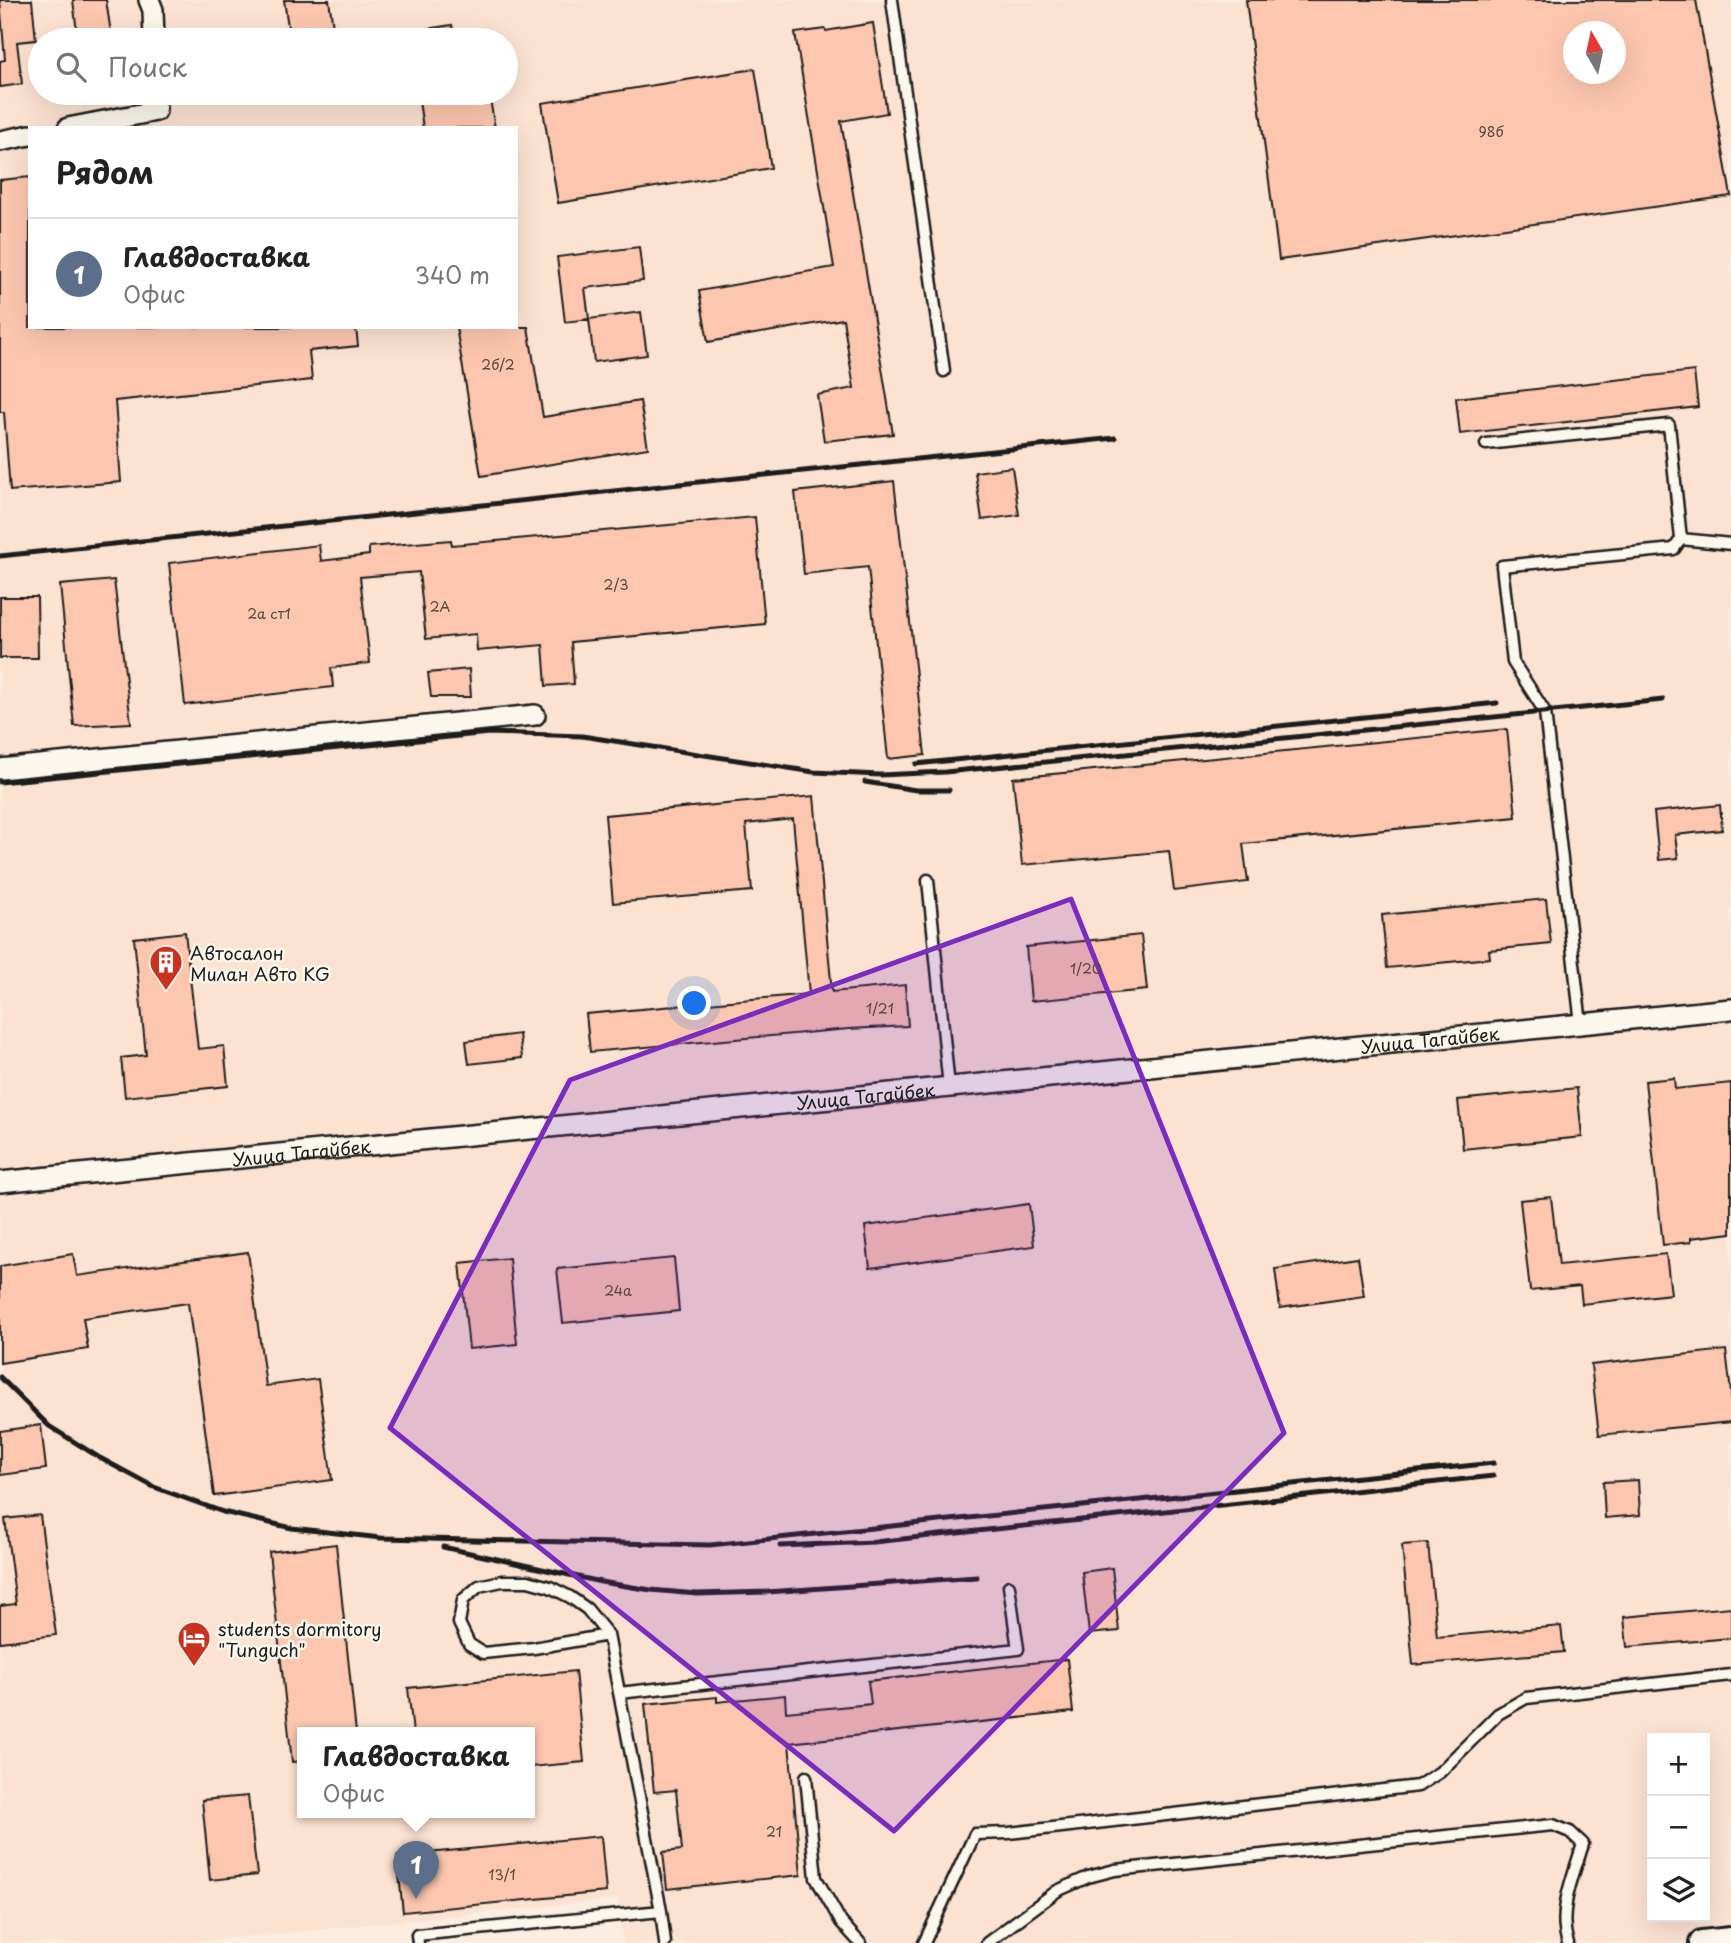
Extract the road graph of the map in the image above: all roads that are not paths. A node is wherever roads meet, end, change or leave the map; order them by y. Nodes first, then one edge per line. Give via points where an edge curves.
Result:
1 (149, 0) edge
2 (892, 0) edge
3 (154, 28) edge
4 (156, 105) edge
5 (78, 126) edge
6 (28, 135) edge
7 (0, 141) edge
8 (944, 371) dead end
9 (1486, 444) dead end
10 (1681, 539) junction
11 (1731, 544) edge
12 (535, 715) dead end
13 (0, 769) edge
14 (928, 880) dead end
15 (1731, 1009) edge
16 (1581, 1024) junction
17 (949, 1087) junction
18 (0, 1182) edge
19 (1009, 1586) dead end
20 (608, 1635) junction
21 (1731, 1675) edge
22 (619, 1693) junction
23 (806, 1777) dead end
24 (661, 1911) junction
25 (1731, 1940) edge
26 (418, 1943) edge
27 (664, 1943) edge
28 (860, 1943) edge
29 (924, 1943) edge
30 (987, 1943) edge
31 (1568, 1943) edge
32 (1702, 1943) edge

1 - 3 street
2 - 8 lane
4 - 5 street via 156,111
6 - 7 street
9 - 10 lane via 1669,425
10 - 11 lane
10 - 16 lane via 1674,549 1502,566 1513,662 1545,712
12 - 13 street
14 - 17 lane
15 - 16 street, Улица Тагайбек
16 - 17 street, Улица Тагайбек
17 - 18 street, Улица Тагайбек
19 - 22 lane via 1018,1649
20 - 20 lane via 483,1653 469,1644 459,1623 463,1600 479,1586 528,1581 570,1597 587,1609
20 - 22 lane
21 - 29 lane via 1526,1698 1499,1714 1440,1772 1418,1786 975,1834
22 - 24 lane
23 - 28 lane via 816,1878 841,1922
24 - 26 lane via 417,1935
24 - 27 lane
25 - 32 street
30 - 31 lane via 1057,1891 1115,1870 1553,1825 1583,1843 1566,1905

